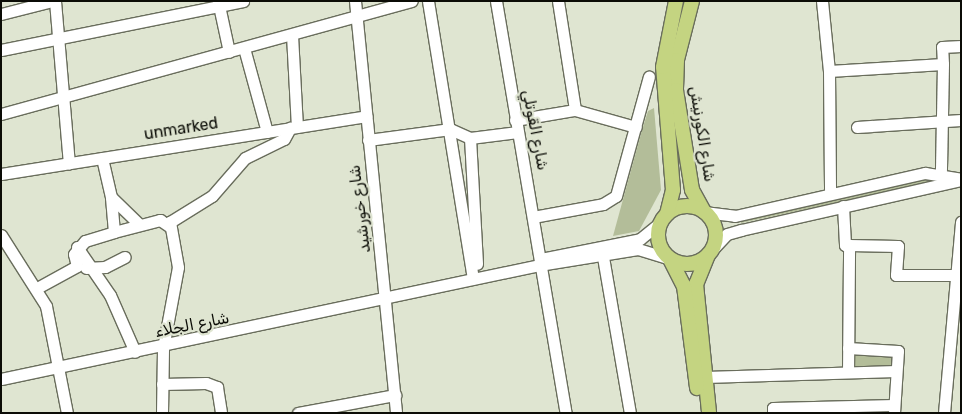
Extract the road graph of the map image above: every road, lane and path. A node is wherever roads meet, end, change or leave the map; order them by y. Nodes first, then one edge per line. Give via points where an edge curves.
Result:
1 (53, 1) edge
2 (243, 1) edge
3 (355, 1) edge
4 (412, 1) edge
5 (428, 1) edge
6 (496, 1) edge
7 (558, 1) edge
8 (676, 1) edge
9 (692, 1) edge
10 (822, 1) edge
11 (219, 4) edge
12 (1, 14) edge
13 (357, 17) junction
14 (292, 35) junction
15 (58, 37) junction
16 (961, 46) edge
17 (244, 48) junction
18 (1, 50) edge
19 (229, 52) junction
20 (943, 64) junction
21 (829, 71) junction
22 (649, 76) dead end
23 (62, 97) junction
24 (575, 110) junction
25 (1, 114) edge
26 (366, 116) junction
27 (961, 120) edge
28 (943, 122) junction
29 (517, 126) junction
30 (294, 127) junction
31 (636, 127) junction
32 (857, 127) dead end
33 (450, 130) junction
34 (267, 132) junction
35 (241, 136) junction
36 (470, 138) junction
37 (368, 140) junction
38 (102, 158) junction
39 (245, 158) junction
40 (69, 163) junction
41 (941, 173) junction
42 (1, 174) edge
43 (961, 180) edge
44 (830, 194) junction
45 (111, 197) junction
46 (843, 206) junction
47 (704, 212) junction
48 (533, 218) junction
49 (664, 218) junction
50 (961, 222) edge
51 (139, 224) junction
52 (169, 226) junction
53 (114, 232) junction
54 (1, 235) edge
55 (849, 245) junction
56 (77, 247) junction
57 (711, 252) junction
58 (125, 257) dead end
59 (603, 257) junction
60 (670, 259) junction
61 (539, 265) junction
62 (77, 266) junction
63 (92, 269) junction
64 (959, 275) edge
65 (475, 278) junction
66 (36, 288) junction
67 (388, 299) junction
68 (696, 342) junction
69 (162, 348) junction
70 (848, 348) junction
71 (135, 352) junction
72 (57, 368) junction
73 (896, 371) junction
74 (848, 372) junction
75 (705, 377) junction
76 (1, 379) edge
77 (162, 384) junction
78 (395, 396) junction
79 (894, 409) edge
80 (67, 413) edge
81 (162, 413) edge
82 (221, 413) edge
83 (298, 413) edge
84 (396, 413) edge
85 (566, 413) edge
86 (630, 413) edge
87 (701, 413) edge
88 (709, 413) edge
89 (773, 413) edge
90 (944, 413) edge

1 - 12 street
1 - 15 street
2 - 11 street
3 - 13 street, شارع خورشيد
4 - 13 street
5 - 33 street
6 - 29 street, شارع القوتلي
7 - 24 street
8 - 49 main road, شارع الكورنيش via 663,54 662,85 674,190
9 - 47 main road, شارع الكورنيش via 677,60 676,90 692,190
10 - 21 street
11 - 15 street
11 - 19 street
13 - 14 street
13 - 26 street, شارع خورشيد
14 - 17 street
14 - 30 street
15 - 18 street
15 - 23 street
16 - 20 street via 942,47
17 - 19 street
17 - 34 street
19 - 23 street
20 - 21 street
20 - 28 street
21 - 44 street
22 - 31 street
23 - 25 street
23 - 40 street
24 - 29 street
24 - 31 street
26 - 30 street, unmarked
26 - 37 street, شارع خورشيد
27 - 28 street
28 - 32 street
28 - 41 street
29 - 36 street
29 - 48 street, شارع القوتلي
30 - 34 street, unmarked
30 - 39 street via 284,140
31 - 48 street via 616,196 603,204
33 - 36 street
33 - 37 street
33 - 65 street
34 - 35 street, unmarked
35 - 38 street, unmarked
35 - 39 street
36 - 65 street
37 - 67 street, شارع خورشيد
38 - 40 street, unmarked
38 - 45 street
39 - 52 street via 221,188
40 - 42 street, unmarked
41 - 43 street
41 - 44 street
43 - 46 street
44 - 47 street via 735,216
45 - 51 street
45 - 53 street
46 - 55 street via 844,245
46 - 57 street via 727,234
47 - 49 main road via 689,206
47 - 57 main road via 716,235
48 - 61 street, شارع القوتلي
49 - 60 main road via 658,238
49 - 61 street via 640,238 546,258
50 - 64 street
51 - 52 street via 160,220
51 - 53 street
52 - 69 street via 178,267
53 - 56 street
54 - 66 street
55 - 64 street via 898,246 896,275
55 - 70 street
56 - 62 street via 74,254
56 - 63 street
57 - 60 main road via 688,264
57 - 68 main road via 696,274
58 - 63 street
59 - 60 street via 645,249
59 - 61 street
59 - 86 street
60 - 68 main road via 684,286
61 - 65 street, شارع الجلاء
61 - 85 street, شارع القوتلي
62 - 63 street
62 - 66 street
63 - 71 street via 110,295
64 - 90 street
65 - 67 street, شارع الجلاء
66 - 72 street via 46,306
67 - 69 street, شارع الجلاء
67 - 78 street, شارع خورشيد
68 - 75 main road
68 - 87 main road
69 - 71 street, شارع الجلاء
69 - 77 street
70 - 73 street via 891,348 898,351
70 - 74 street
71 - 72 street, شارع الجلاء
72 - 76 street, شارع الجلاء
72 - 80 street
73 - 74 street
73 - 79 street
74 - 75 street
75 - 88 main road
77 - 81 street
77 - 82 street via 206,382 217,387
78 - 83 street
78 - 84 street, شارع خورشيد
79 - 89 street via 772,408

